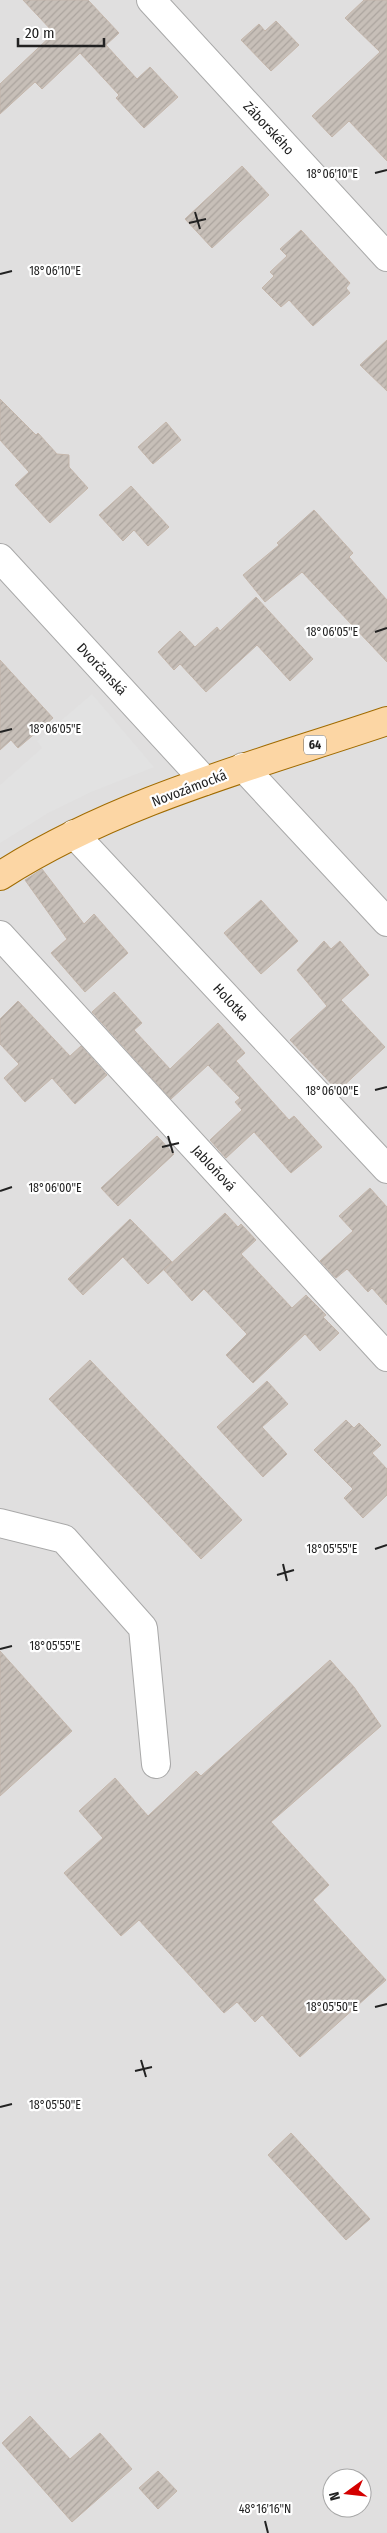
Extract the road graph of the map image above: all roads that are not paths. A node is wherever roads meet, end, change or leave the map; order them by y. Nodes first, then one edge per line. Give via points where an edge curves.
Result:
1 (151, 0) edge
2 (387, 257) edge
3 (0, 558) edge
4 (387, 721) edge
5 (243, 767) junction
6 (205, 781) junction
7 (74, 834) junction
8 (0, 876) edge
9 (387, 922) edge
10 (0, 935) edge
11 (387, 1169) edge
12 (387, 1357) edge
13 (0, 1523) edge
14 (156, 1764) dead end

1 - 2 street, Záborského
3 - 6 street, Dvorčanská
4 - 5 main road, Novozámocká / 64
5 - 6 main road, Novozámocká / 64
5 - 9 street
6 - 7 main road, Novozámocká / 64
7 - 8 main road, Novozámocká / 64
7 - 11 street, Holotka
10 - 12 street, Jabloňová
13 - 14 street via 64,1538 143,1628

